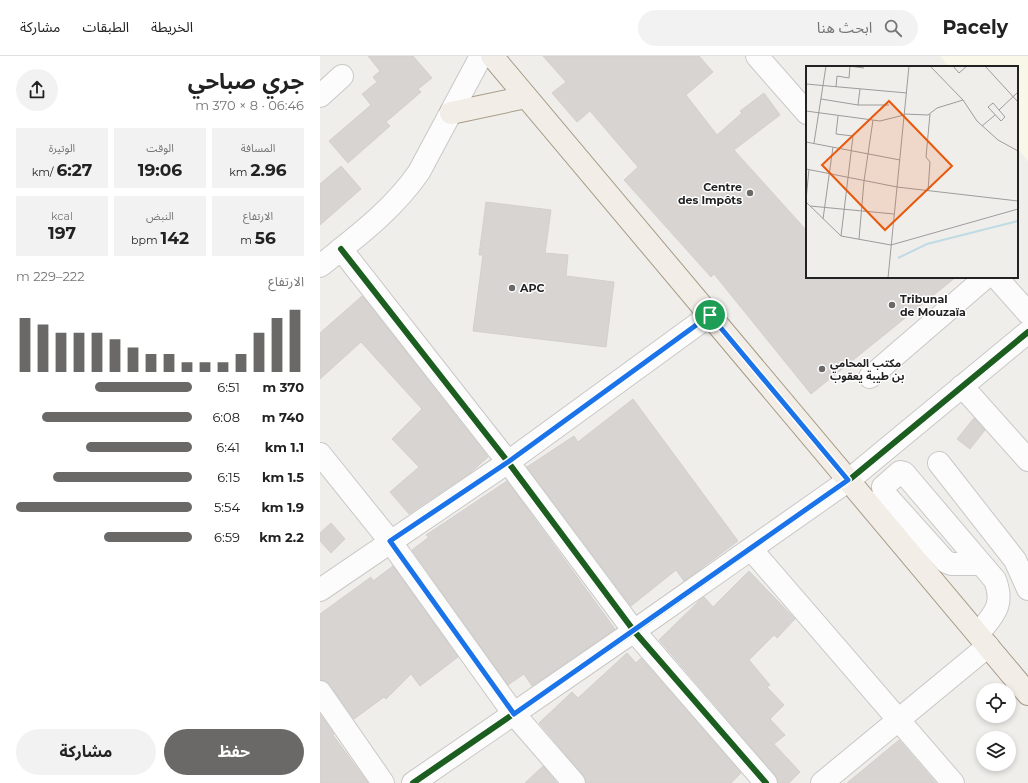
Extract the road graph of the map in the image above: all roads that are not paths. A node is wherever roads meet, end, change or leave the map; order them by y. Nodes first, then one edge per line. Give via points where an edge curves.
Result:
1 (480, 56) edge
2 (492, 56) edge
3 (756, 56) edge
4 (342, 76) dead end
5 (320, 96) edge
6 (526, 96) junction
7 (806, 111) edge
8 (451, 112) junction
9 (341, 249) junction
10 (320, 266) edge
11 (985, 278) edge
12 (997, 278) edge
13 (1028, 313) edge
14 (710, 315) junction
15 (1028, 332) edge
16 (870, 376) dead end
17 (962, 386) junction
18 (320, 454) edge
19 (1028, 460) edge
20 (508, 462) junction
21 (939, 463) dead end
22 (848, 480) junction
23 (390, 541) junction
24 (751, 549) junction
25 (981, 564) junction
26 (1028, 587) edge
27 (320, 590) edge
28 (634, 631) junction
29 (983, 640) junction
30 (320, 692) edge
31 (1028, 694) edge
32 (514, 714) junction
33 (898, 720) junction
34 (383, 783) edge
35 (413, 783) edge
36 (574, 783) edge
37 (766, 783) edge
38 (822, 783) edge
39 (954, 783) edge

1 - 8 street
2 - 6 main road
3 - 7 street
4 - 5 street
6 - 8 main road
6 - 14 main road
8 - 9 street via 408,188 384,214
9 - 10 street
9 - 20 street
11 - 16 street
12 - 13 street
14 - 20 street
14 - 22 main road
15 - 17 street
17 - 19 street
17 - 22 street
18 - 23 street
20 - 23 street
20 - 28 street
21 - 26 street via 1015,560
22 - 24 street
22 - 29 main road
23 - 27 street
23 - 32 street
24 - 28 street
24 - 33 street
25 - 25 street via 904,472 900,472 883,488 884,493 946,562
25 - 29 street via 995,580 999,591 997,611
28 - 32 street
28 - 37 street
29 - 31 main road
29 - 33 street
30 - 34 street
32 - 35 street
32 - 36 street
33 - 38 street
33 - 39 street

